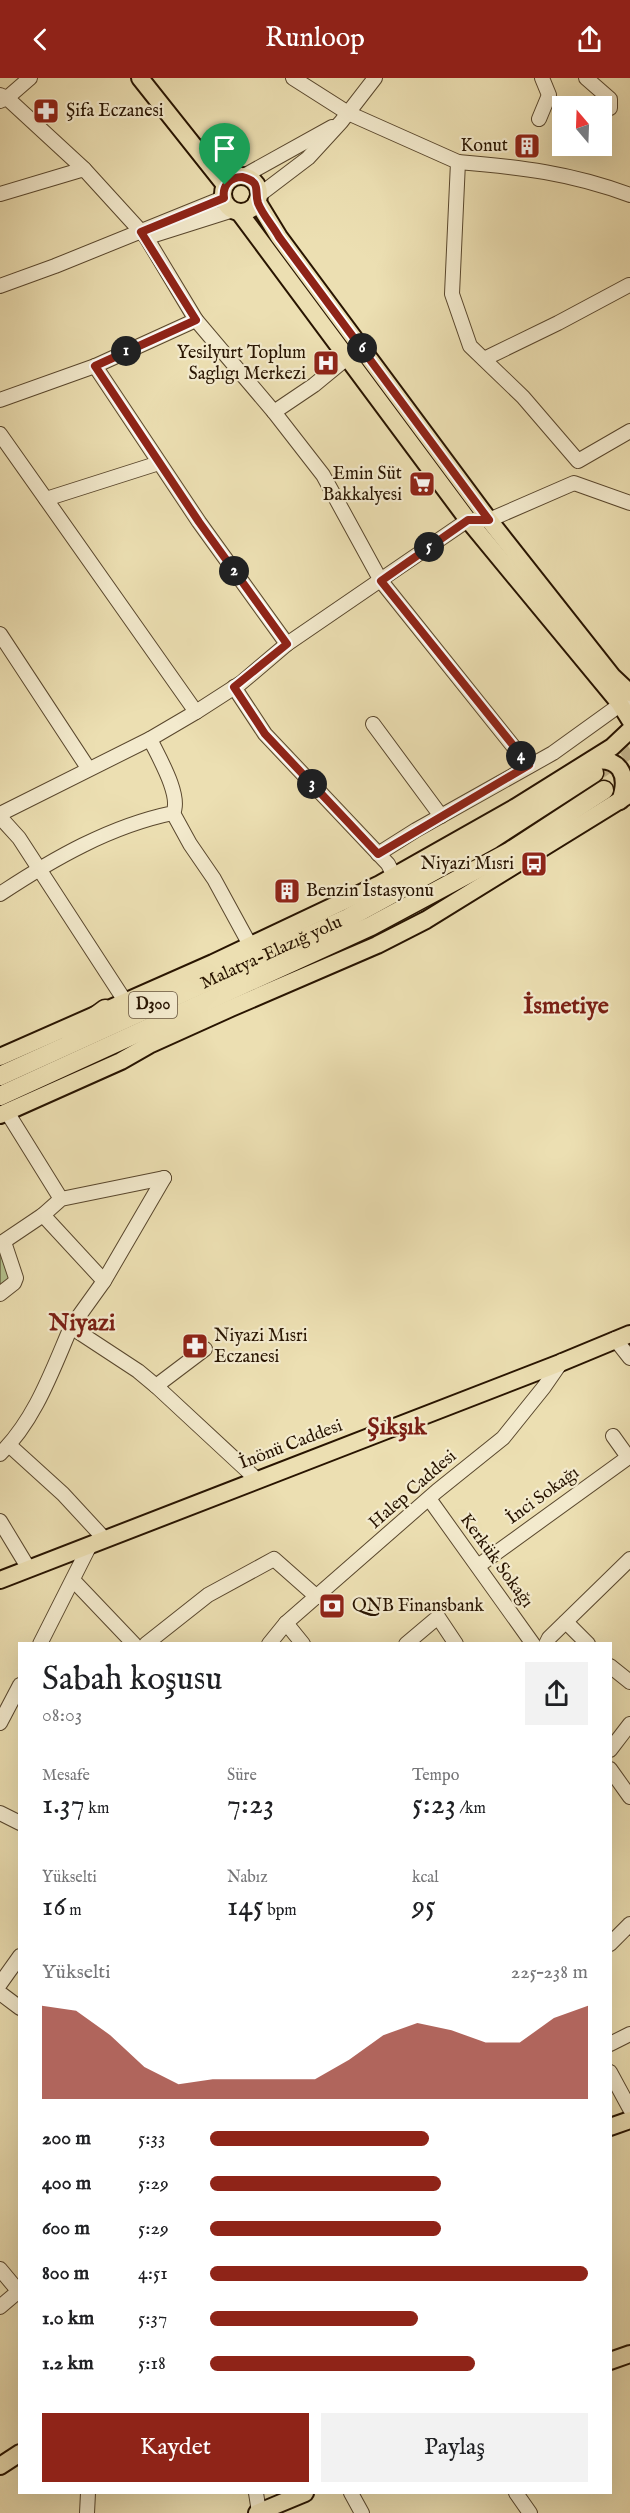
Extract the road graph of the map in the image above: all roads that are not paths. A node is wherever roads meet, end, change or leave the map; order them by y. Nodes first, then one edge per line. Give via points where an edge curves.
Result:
1 (30, 78) edge
2 (140, 78) edge
3 (152, 78) edge
4 (293, 78) edge
5 (375, 78) edge
6 (542, 78) edge
7 (586, 78) edge
8 (607, 96) edge
9 (2, 98) edge
10 (345, 117) junction
11 (539, 119) dead end
12 (458, 162) junction
13 (84, 169) junction
14 (233, 193) junction
15 (629, 193) edge
16 (0, 194) edge
17 (258, 198) junction
18 (143, 234) junction
19 (630, 284) edge
20 (0, 286) edge
21 (196, 320) junction
22 (348, 357) junction
23 (484, 359) junction
24 (95, 366) junction
25 (0, 400) edge
26 (274, 412) junction
27 (630, 430) edge
28 (0, 434) edge
29 (578, 461) junction
30 (159, 463) junction
31 (574, 483) junction
32 (46, 499) junction
33 (630, 503) edge
34 (468, 520) junction
35 (489, 520) junction
36 (381, 581) junction
37 (0, 634) edge
38 (287, 644) junction
39 (234, 687) junction
40 (627, 698) edge
41 (196, 712) junction
42 (630, 720) edge
43 (373, 724) dead end
44 (630, 729) edge
45 (150, 739) junction
46 (630, 751) edge
47 (529, 765) junction
48 (88, 768) junction
49 (592, 768) junction
50 (618, 795) edge
51 (173, 813) junction
52 (0, 816) edge
53 (441, 816) junction
54 (378, 854) junction
55 (39, 868) junction
56 (394, 876) junction
57 (0, 894) edge
58 (250, 945) junction
59 (125, 1001) junction
60 (105, 1009) junction
61 (116, 1044) junction
62 (0, 1057) edge
63 (33, 1061) junction
64 (0, 1076) edge
65 (39, 1098) junction
66 (2, 1107) edge
67 (61, 1199) junction
68 (44, 1215) junction
69 (2, 1243) edge
70 (104, 1281) junction
71 (0, 1294) edge
72 (72, 1327) junction
73 (630, 1327) edge
74 (623, 1336) edge
75 (205, 1349) dead end
76 (564, 1358) junction
77 (630, 1358) edge
78 (156, 1386) junction
79 (614, 1436) dead end
80 (5, 1450) edge
81 (629, 1456) edge
82 (252, 1475) junction
83 (430, 1500) junction
84 (0, 1521) edge
85 (95, 1540) junction
86 (630, 1559) edge
87 (26, 1564) junction
88 (478, 1566) junction
89 (0, 1574) edge
90 (0, 1580) edge
91 (73, 1580) junction
92 (317, 1597) junction
93 (566, 1622) junction
94 (286, 1623) junction
95 (41, 1642) edge
96 (132, 1642) edge
97 (149, 1642) edge
98 (271, 1642) edge
99 (301, 1642) edge
100 (408, 1642) edge
101 (455, 1642) edge
102 (532, 1642) edge
103 (547, 1642) edge
104 (586, 1642) edge
105 (612, 1668) edge
106 (630, 1682) edge
107 (18, 1689) edge
108 (0, 1723) edge
109 (630, 1724) edge
110 (612, 1747) edge
111 (612, 1772) edge
112 (630, 1797) edge
113 (0, 1813) edge
114 (18, 1822) edge
115 (630, 1924) edge
116 (612, 1942) edge
117 (18, 1959) edge
118 (0, 1984) edge
119 (0, 1993) edge
120 (18, 2006) edge
121 (630, 2034) edge
122 (612, 2043) edge
123 (612, 2076) edge
124 (630, 2109) edge
125 (630, 2120) edge
126 (612, 2126) edge
127 (0, 2269) edge
128 (18, 2290) edge
129 (18, 2292) edge
130 (0, 2307) edge
131 (630, 2354) edge
132 (612, 2360) edge
133 (18, 2454) edge
134 (0, 2466) edge
135 (88, 2494) edge
136 (256, 2494) edge
137 (302, 2494) edge
138 (352, 2494) edge
139 (517, 2494) edge
140 (258, 2512) edge
141 (87, 2513) edge
142 (362, 2513) edge
143 (530, 2513) edge

1 - 9 street
2 - 14 main road
3 - 14 main road
4 - 10 street
5 - 10 street
6 - 11 street via 549,95
7 - 8 street
9 - 13 street
10 - 12 street
10 - 14 street
10 - 17 street via 309,158
12 - 15 street via 516,166 589,180
12 - 23 street via 452,294 470,346
13 - 16 street
13 - 18 street
14 - 17 main road via 250,209
14 - 17 main road via 252,181
14 - 18 street
14 - 22 main road
17 - 35 main road via 279,237
18 - 20 street
18 - 21 street
19 - 23 street
21 - 24 street
21 - 26 street
22 - 26 street
22 - 34 main road
23 - 29 street
24 - 25 street
24 - 30 street
26 - 36 street via 323,475
27 - 29 street
28 - 32 street
29 - 31 street
30 - 32 street
30 - 38 street
31 - 33 street
31 - 35 street
32 - 41 street
34 - 35 street
34 - 36 street
34 - 40 main road
35 - 40 main road
36 - 38 street
36 - 47 street
37 - 48 street
38 - 39 street
39 - 41 street
39 - 54 street via 265,734
40 - 42 main road
40 - 47 street via 553,753
41 - 45 street
43 - 53 street
44 - 46 main road
44 - 49 main road
45 - 48 street
45 - 51 street via 175,796
47 - 53 street
48 - 52 street
49 - 50 main road via 604,759 624,771 627,789
49 - 56 main road
49 - 63 highway, Malatya-Elazığ yolu / D300 via 492,838 348,918
50 - 61 highway, D300 via 370,926
50 - 65 main road via 426,920
51 - 55 street via 119,829
51 - 58 street
52 - 55 street
53 - 54 street
54 - 56 street
55 - 57 street
55 - 59 street
56 - 58 main road
58 - 59 main road
59 - 60 main road
60 - 62 main road
60 - 63 highway
61 - 65 main road via 104,1058 48,1085
61 - 66 highway, D300
63 - 64 highway, Malatya-Elazığ yolu / D300
65 - 66 main road
66 - 67 street
67 - 68 street
67 - 70 street via 164,1178
68 - 69 street
68 - 70 street
69 - 71 street via 16,1278
70 - 72 street
72 - 78 street
72 - 80 street via 41,1397
73 - 76 main road, İnönü Caddesi
74 - 76 main road, İnönü Caddesi
74 - 77 street
75 - 78 street
76 - 82 main road, İnönü Caddesi
76 - 83 street, Halep Caddesi via 502,1438
76 - 85 main road, İnönü Caddesi
78 - 82 street
79 - 81 street
80 - 85 street via 63,1494
81 - 88 street, İnci Sokağı
82 - 85 main road, İnönü Caddesi
83 - 88 street, Kerkük Sokağı
83 - 92 street, Halep Caddesi
84 - 87 street
85 - 87 main road, İnönü Caddesi
85 - 90 main road, İnönü Caddesi
85 - 91 street
86 - 93 street
87 - 89 main road, İnönü Caddesi
88 - 102 street, Kerkük Sokağı
91 - 95 street
91 - 96 street
92 - 94 street, Halep Caddesi
92 - 97 street via 274,1559 208,1595
93 - 103 street
93 - 104 street
94 - 98 street, Halep Caddesi
94 - 99 street
100 - 101 street via 438,1617
105 - 106 street
107 - 108 street
109 - 110 street
111 - 112 street
113 - 114 street
115 - 116 street
117 - 118 street
119 - 120 street
121 - 122 street
123 - 124 street
125 - 126 main road
127 - 128 street
129 - 130 street
131 - 132 main road
133 - 134 main road
135 - 141 street
136 - 140 street
137 - 140 main road
138 - 142 street
139 - 143 street

